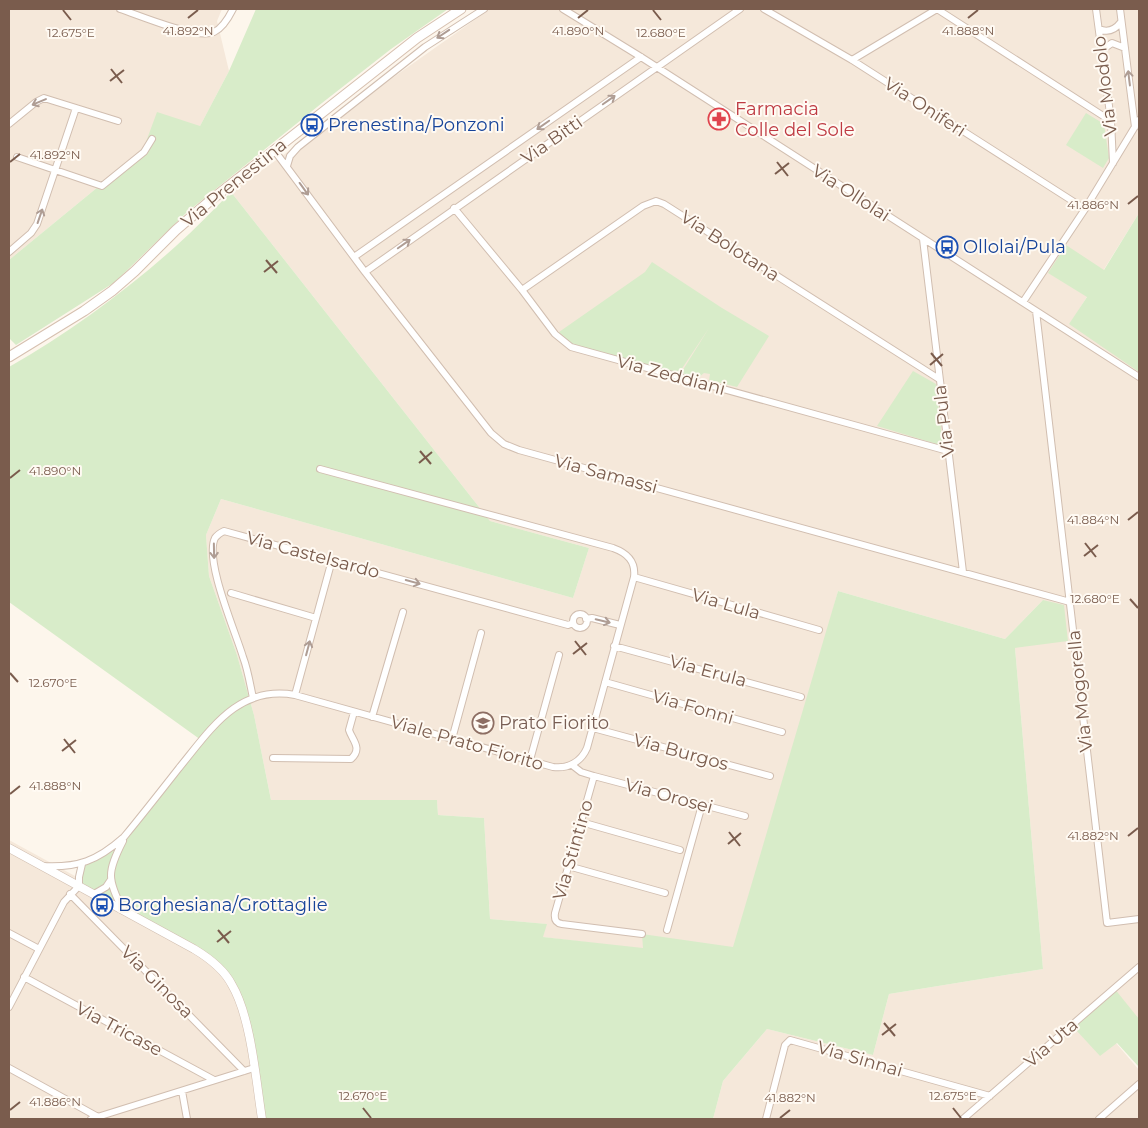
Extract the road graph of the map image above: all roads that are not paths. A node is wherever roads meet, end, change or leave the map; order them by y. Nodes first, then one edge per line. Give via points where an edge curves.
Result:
1 (120, 9) edge
2 (233, 9) edge
3 (461, 9) edge
4 (484, 9) edge
5 (563, 9) edge
6 (740, 9) edge
7 (764, 9) edge
8 (937, 9) edge
9 (1096, 9) edge
10 (1120, 9) edge
11 (1121, 22) junction
12 (1099, 29) junction
13 (1125, 48) junction
14 (1102, 50) junction
15 (641, 57) junction
16 (852, 60) junction
17 (656, 67) junction
18 (76, 108) junction
19 (1139, 120) edge
20 (118, 121) dead end
21 (1111, 121) junction
22 (9, 124) edge
23 (1135, 126) junction
24 (152, 140) dead end
25 (274, 150) junction
26 (17, 158) dead end
27 (1113, 164) junction
28 (287, 166) junction
29 (55, 171) junction
30 (454, 208) junction
31 (1085, 209) junction
32 (923, 239) junction
33 (9, 252) edge
34 (354, 257) junction
35 (365, 272) junction
36 (522, 290) junction
37 (1023, 302) junction
38 (1036, 311) junction
39 (9, 357) edge
40 (1139, 377) edge
41 (939, 379) junction
42 (948, 451) junction
43 (320, 469) dead end
44 (332, 560) junction
45 (963, 572) junction
46 (634, 577) junction
47 (231, 593) dead end
48 (1070, 602) junction
49 (403, 612) dead end
50 (316, 618) junction
51 (620, 624) junction
52 (819, 630) dead end
53 (481, 633) dead end
54 (614, 646) junction
55 (559, 655) dead end
56 (605, 682) junction
57 (295, 696) junction
58 (801, 697) dead end
59 (253, 698) junction
60 (354, 712) junction
61 (372, 717) junction
62 (592, 728) junction
63 (782, 732) dead end
64 (452, 739) junction
65 (273, 758) dead end
66 (530, 760) junction
67 (572, 765) junction
68 (594, 776) junction
69 (770, 776) dead end
70 (702, 805) junction
71 (744, 816) dead end
72 (581, 822) junction
73 (124, 837) junction
74 (9, 848) edge
75 (680, 850) dead end
76 (82, 864) junction
77 (41, 866) junction
78 (568, 866) junction
79 (110, 881) junction
80 (80, 886) junction
81 (664, 893) dead end
82 (70, 894) junction
83 (94, 894) junction
84 (123, 910) junction
85 (1139, 919) edge
86 (667, 930) dead end
87 (9, 932) edge
88 (642, 934) dead end
89 (39, 949) junction
90 (1139, 967) edge
91 (24, 977) junction
92 (9, 1006) edge
93 (9, 1068) edge
94 (254, 1068) junction
95 (244, 1071) junction
96 (214, 1080) junction
97 (1139, 1084) edge
98 (182, 1091) junction
99 (990, 1096) junction
100 (98, 1117) junction
101 (91, 1119) edge
102 (187, 1119) edge
103 (262, 1119) edge
104 (766, 1119) edge
105 (963, 1119) edge
106 (1099, 1119) edge

1 - 2 street via 186,31 207,34 220,28
3 - 25 main road, Via Prenestina via 417,38
4 -> 28 street via 425,47 298,147
5 - 15 street, Via Ollolai
6 - 17 street, Via Bitti
7 - 16 street, Via Oniferi
8 - 16 street
8 - 21 street
9 - 12 street, Via Modolo
10 - 11 street, Via Modolo
11 - 12 street via 1111,31
11 - 13 street, Via Modolo
12 - 14 street, Via Modolo
13 - 14 street via 1112,43
23 -> 13 street, Via Modolo
14 - 21 street, Via Modolo
15 - 17 street, Via Ollolai
15 -> 34 street, Via Bitti
16 - 31 street, Via Oniferi
30 -> 17 street, Via Bitti
17 - 32 street, Via Ollolai
18 - 20 street
18 -> 22 street via 41,99
18 - 29 street
19 - 23 street
21 - 27 street, Via Modolo
23 - 27 street
24 - 29 street via 144,152 102,186
25 - 28 street, Via Samassi
25 - 39 main road, Via Prenestina via 198,211 112,291
26 - 29 street
27 - 31 street
28 -> 34 street, Via Samassi
33 -> 29 street via 36,227
35 -> 30 street, Via Bitti
30 - 36 street, Via Zeddiani
31 - 37 street
32 - 37 street, Via Ollolai
32 - 41 street, Via Pula
34 - 35 street, Via Samassi
35 - 45 street, Via Samassi via 491,433 504,444
36 - 41 street, Via Bolotana via 643,206 653,201 660,202
36 - 42 street, Via Zeddiani via 559,339 574,349
37 - 38 street, Via Ollolai
38 - 40 street, Via Ollolai
38 - 48 street, Via Mogorella
41 - 42 street, Via Pula
42 - 45 street, Via Pula
43 - 46 street via 616,549 631,559
44 - 50 street
44 -> 51 street, Via Castelsardo via 568,625 573,623 582,628 586,619 592,618
44 -> 59 street, Via Castelsardo via 228,532 222,532 215,538 216,576
45 - 48 street, Via Samassi
46 - 51 street
46 - 52 street, Via Lula
47 - 50 street
48 - 85 street, Via Mogorella via 1106,923
49 - 61 street
57 -> 50 street
51 - 54 street
53 - 64 street
54 - 56 street
54 - 58 street, Via Erula
55 - 66 street
56 - 62 street
56 - 63 street, Via Fonni
57 - 59 street, Viale Prato Fiorito via 272,694
57 - 60 street, Viale Prato Fiorito
59 - 73 street, Viale Prato Fiorito via 231,710 214,725
60 - 61 street, Viale Prato Fiorito
60 - 65 street via 349,730 356,744 353,758
61 - 64 street, Viale Prato Fiorito
62 - 67 street via 585,752
62 - 69 street, Via Burgos
64 - 66 street, Viale Prato Fiorito
66 - 67 street, Viale Prato Fiorito via 555,768
67 - 68 street, Via Stintino
68 - 70 street, Via Orosei
68 - 72 street, Via Stintino
70 - 71 street, Via Orosei
70 - 86 street
72 - 75 street
72 - 78 street, Via Stintino
73 - 76 street, Viale Prato Fiorito via 101,856
73 - 79 street, Viale Prato Fiorito via 112,862
74 - 77 street
76 - 77 street, Viale Prato Fiorito
76 - 80 street via 78,877
77 - 80 street
78 - 81 street
78 - 88 street, Via Stintino via 555,914 557,922
79 - 83 street
79 - 84 street
80 - 82 street
80 - 83 street
82 - 89 street
82 - 95 street, Via Ginosa
83 - 84 street
84 - 94 street via 199,952 225,975 242,1009
87 - 89 street
89 - 91 street
90 - 99 street, Via Uta
91 - 92 street
91 - 96 street, Via Tricase
93 - 100 street
94 - 95 street
94 - 103 street
95 - 96 street
96 - 98 street
97 - 106 street
98 - 100 street
98 - 102 street
99 - 104 street, Via Sinnai via 792,1040 785,1045
99 - 105 street, Via Uta
100 - 101 street

